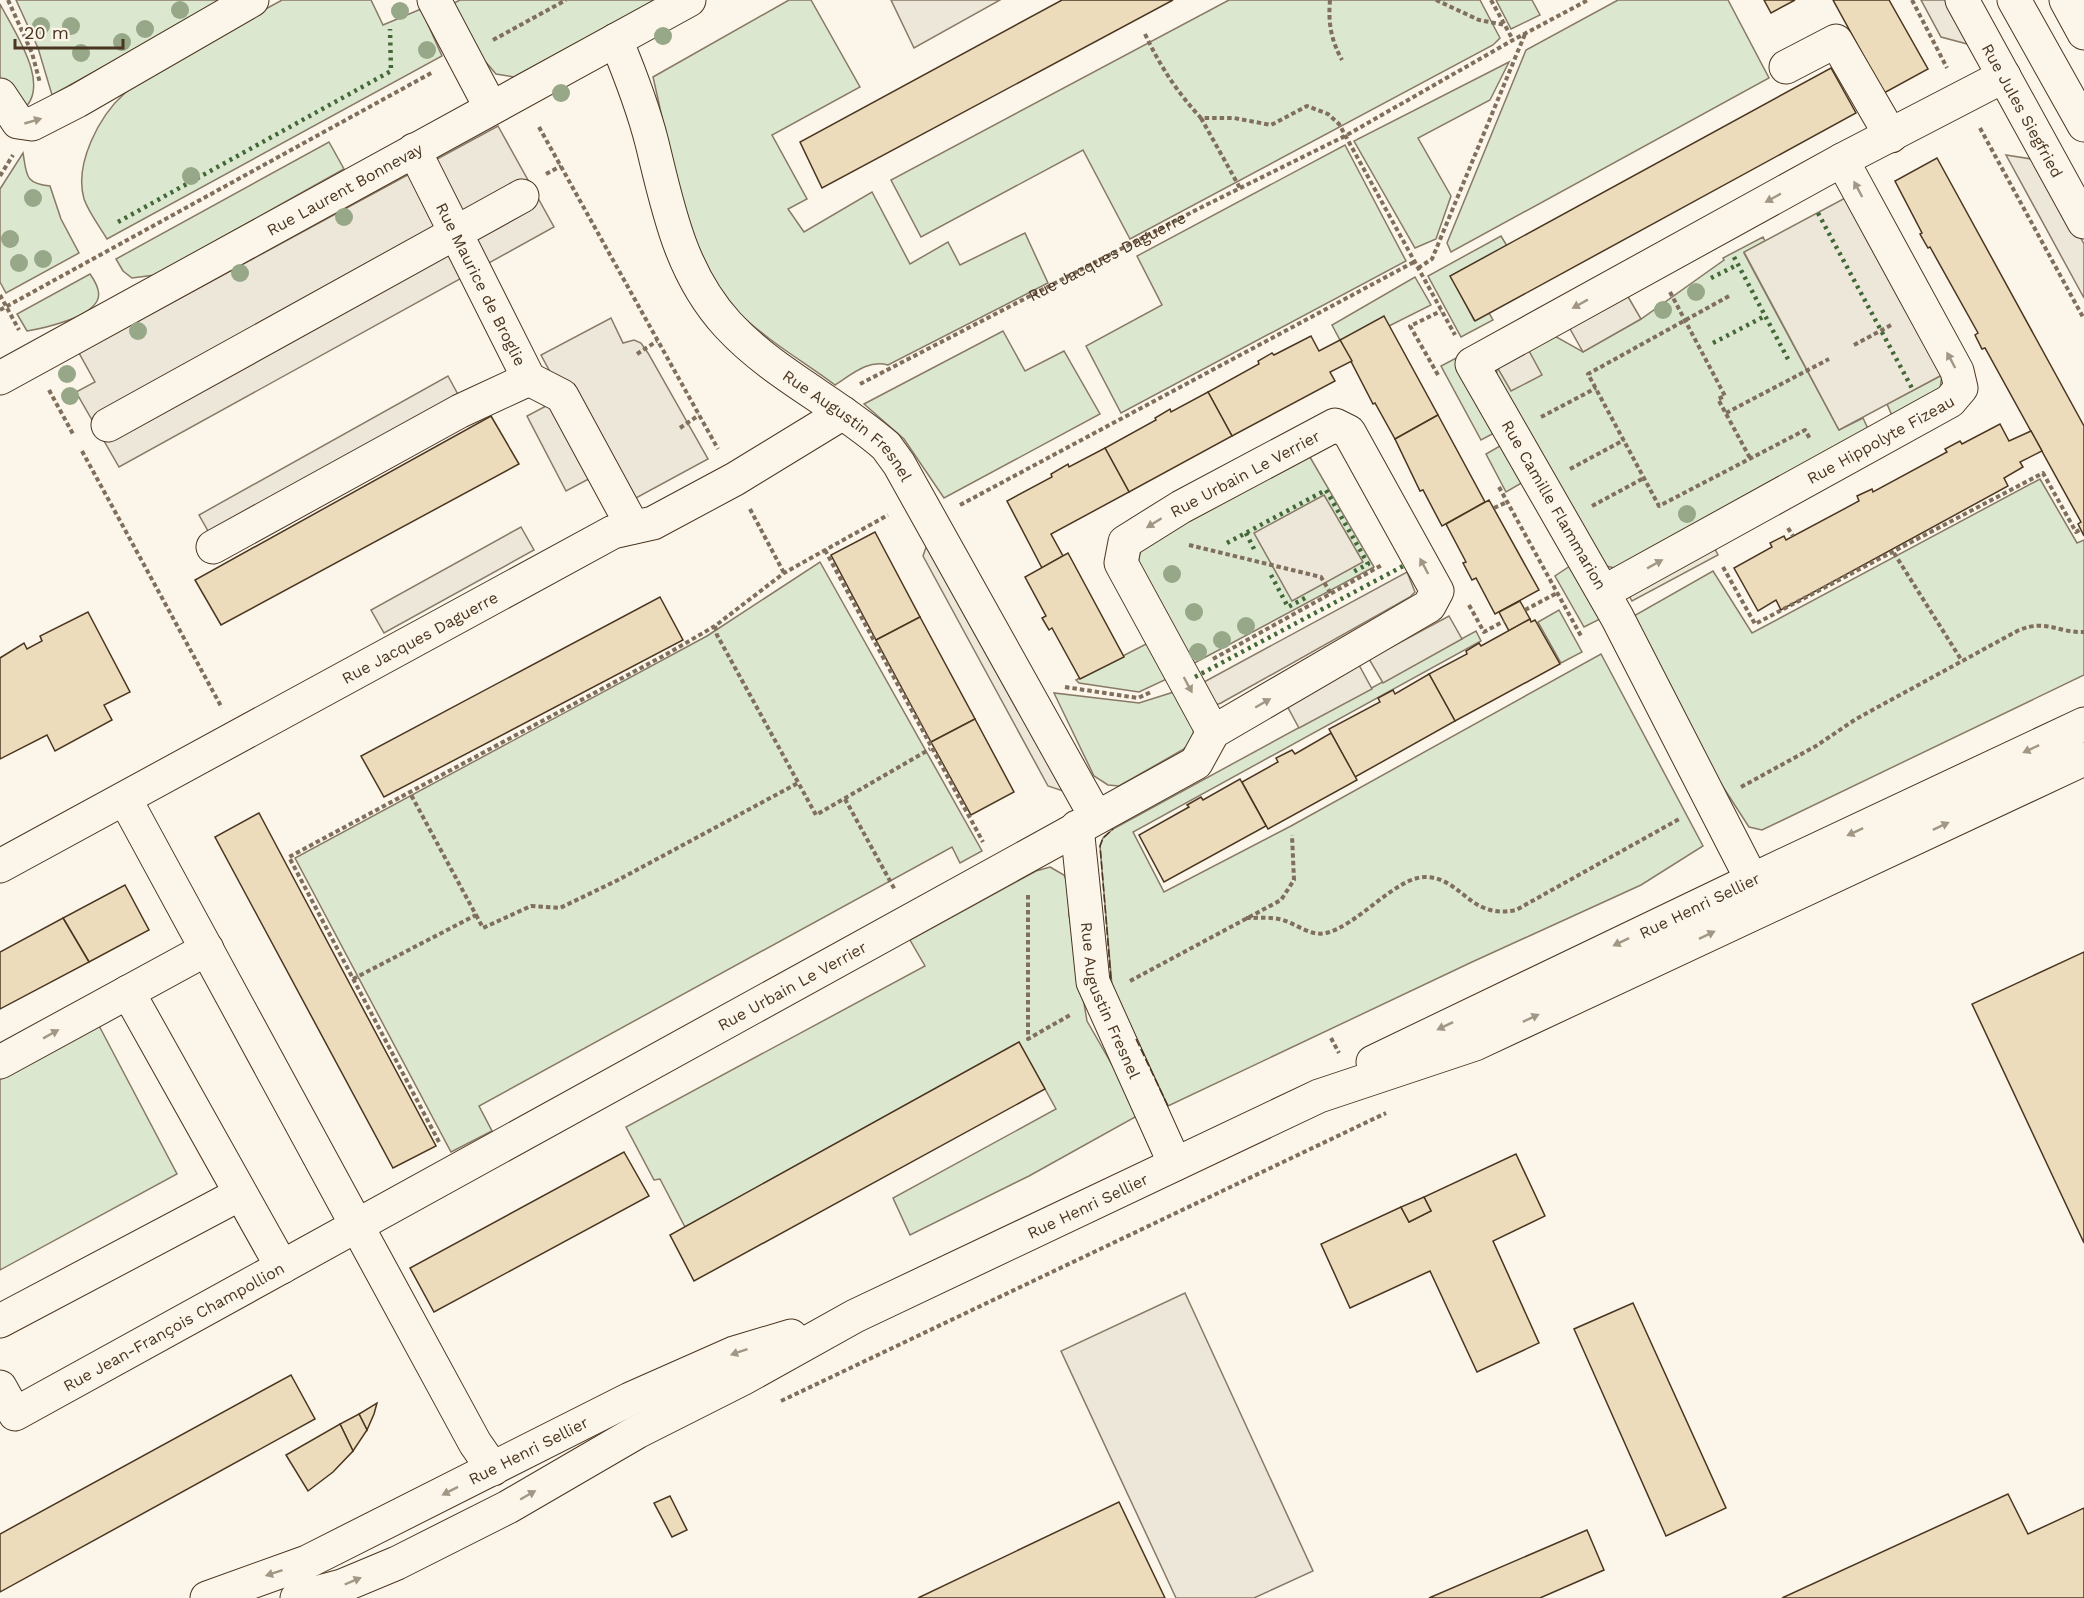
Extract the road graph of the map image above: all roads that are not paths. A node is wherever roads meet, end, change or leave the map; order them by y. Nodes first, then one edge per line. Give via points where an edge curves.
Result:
1 (252, 0) edge
2 (434, 0) edge
3 (689, 0) edge
4 (1962, 0) edge
5 (2014, 0) edge
6 (2066, 0) edge
7 (2084, 33) edge
8 (616, 40) junction
9 (1786, 67) dead end
10 (2004, 76) junction
11 (0, 95) edge
12 (491, 108) junction
13 (2084, 125) edge
14 (1891, 136) junction
15 (414, 150) junction
16 (1842, 160) junction
17 (522, 196) dead end
18 (2084, 222) edge
19 (456, 233) junction
20 (0, 378) edge
21 (529, 379) junction
22 (834, 408) junction
23 (108, 425) dead end
24 (633, 527) junction
25 (213, 548) dead end
26 (1604, 592) junction
27 (2084, 724) edge
28 (1212, 732) junction
29 (2084, 759) edge
30 (125, 799) junction
31 (1087, 822) junction
32 (0, 866) edge
33 (1752, 879) junction
34 (207, 949) junction
35 (128, 992) junction
36 (0, 1062) edge
37 (1319, 1096) junction
38 (1175, 1164) junction
39 (240, 1194) junction
40 (357, 1226) junction
41 (282, 1267) junction
42 (855, 1316) junction
43 (0, 1321) edge
44 (7, 1400) edge
45 (493, 1469) junction
46 (207, 1598) edge
47 (297, 1598) edge

11 -> 1 street via 11,116 25,125 32,124
2 - 12 street
3 - 8 street, Rue Laurent Bonnevay
4 - 10 street, Rue Jules Siegfried
5 - 13 street
6 - 7 street
8 - 12 street, Rue Laurent Bonnevay
8 - 22 street, Rue Augustin Fresnel via 637,92 665,202 694,279 727,324 750,346
9 - 14 street via 1836,40
10 - 14 street
10 - 18 street, Rue Jules Siegfried
12 - 15 street, Rue Laurent Bonnevay
14 - 16 street
15 - 19 street, Rue Maurice de Broglie
15 - 20 street, Rue Laurent Bonnevay
26 -> 16 street, Rue Hippolyte Fizeau via 1950,401 1961,388 1957,371
16 -> 26 street, Rue Camille Flammarion via 1472,364
17 - 19 street
19 - 21 street, Rue Maurice de Broglie
19 - 23 street
21 - 24 street, Rue Maurice de Broglie via 562,396
21 - 25 street via 460,411
22 - 24 street, Rue Jacques Daguerre via 725,485 653,523
22 - 31 street, Rue Augustin Fresnel via 886,446 900,464
24 - 30 street, Rue Jacques Daguerre via 613,532
26 - 33 street, Rue Camille Flammarion
27 -> 33 street, Rue Henri Sellier
28 -> 28 street, Rue Urbain Le Verrier via 1429,606 1437,591 1349,432 1335,425 1125,542 1121,563
28 - 31 street, Rue Urbain Le Verrier via 1196,763
37 -> 29 street, Rue Henri Sellier via 1475,1044
30 - 32 street, Rue Jacques Daguerre
30 - 34 street
31 - 38 street, Rue Augustin Fresnel via 1093,982
31 - 40 street, Rue Urbain Le Verrier
33 -> 37 street, Rue Henri Sellier via 1349,1073
34 - 35 street
34 - 40 street
36 -> 35 street
35 - 39 street
37 - 38 street, Rue Henri Sellier
38 - 42 street, Rue Henri Sellier
39 - 41 street
39 - 43 street
40 - 41 street, Rue Jean-François Champollion
40 - 45 street via 475,1443
41 - 44 street, Rue Jean-François Champollion
42 -> 45 street, Rue Henri Sellier via 734,1353 630,1399
47 -> 42 street, Rue Henri Sellier via 342,1586 508,1507 637,1432
45 -> 46 street, Rue Henri Sellier via 307,1562

